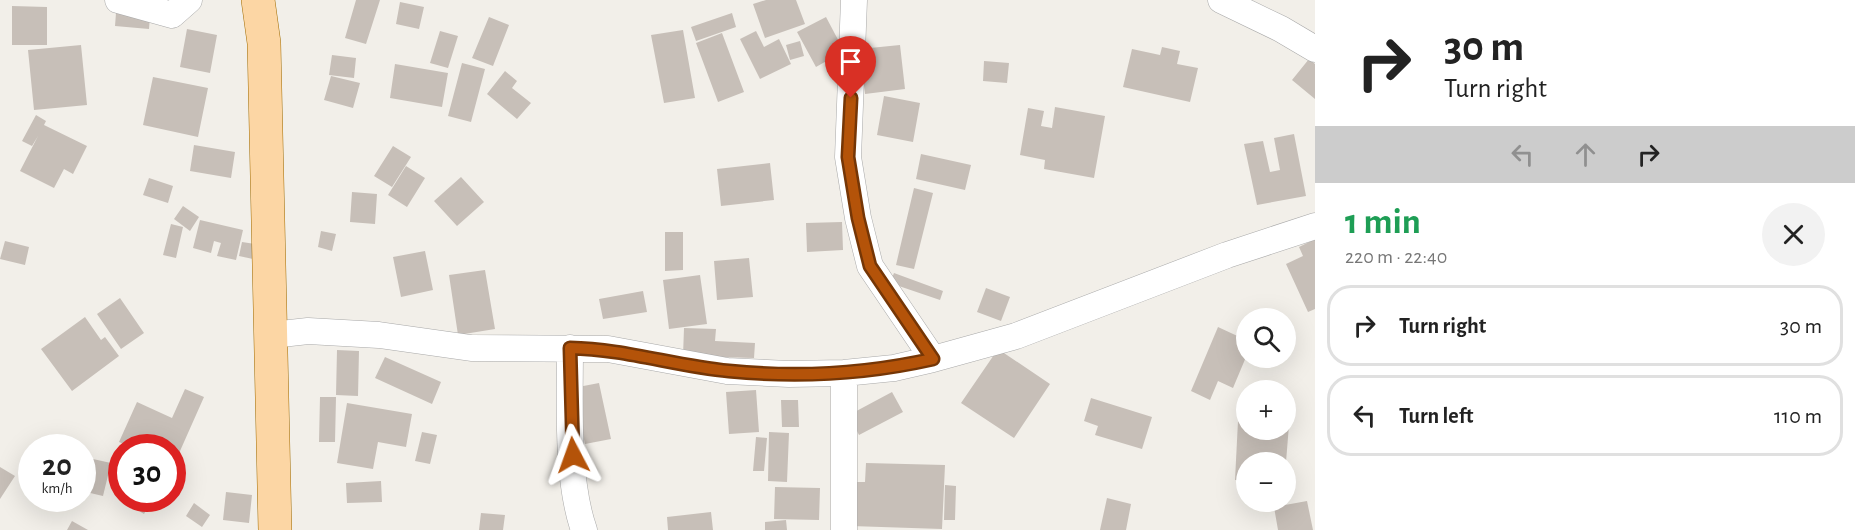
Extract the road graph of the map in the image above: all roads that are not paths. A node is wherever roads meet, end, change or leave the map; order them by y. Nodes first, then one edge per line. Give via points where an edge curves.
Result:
1 (118, 0) edge
2 (189, 0) edge
3 (258, 0) edge
4 (854, 0) edge
5 (1221, 0) edge
6 (1315, 49) edge
7 (1315, 226) edge
8 (272, 335) junction
9 (570, 348) junction
10 (933, 359) junction
11 (844, 374) junction
12 (275, 530) edge
13 (584, 530) edge
14 (844, 530) edge

1 - 2 street via 172,15
3 - 8 main road via 264,43
4 - 10 street via 848,157 858,218 870,266
5 - 6 street
7 - 10 street via 1227,255 1017,336
8 - 9 street via 308,331 379,334 471,348
8 - 12 main road
9 - 11 street via 608,349 727,371
9 - 13 street via 574,477
10 - 11 street
11 - 14 street

